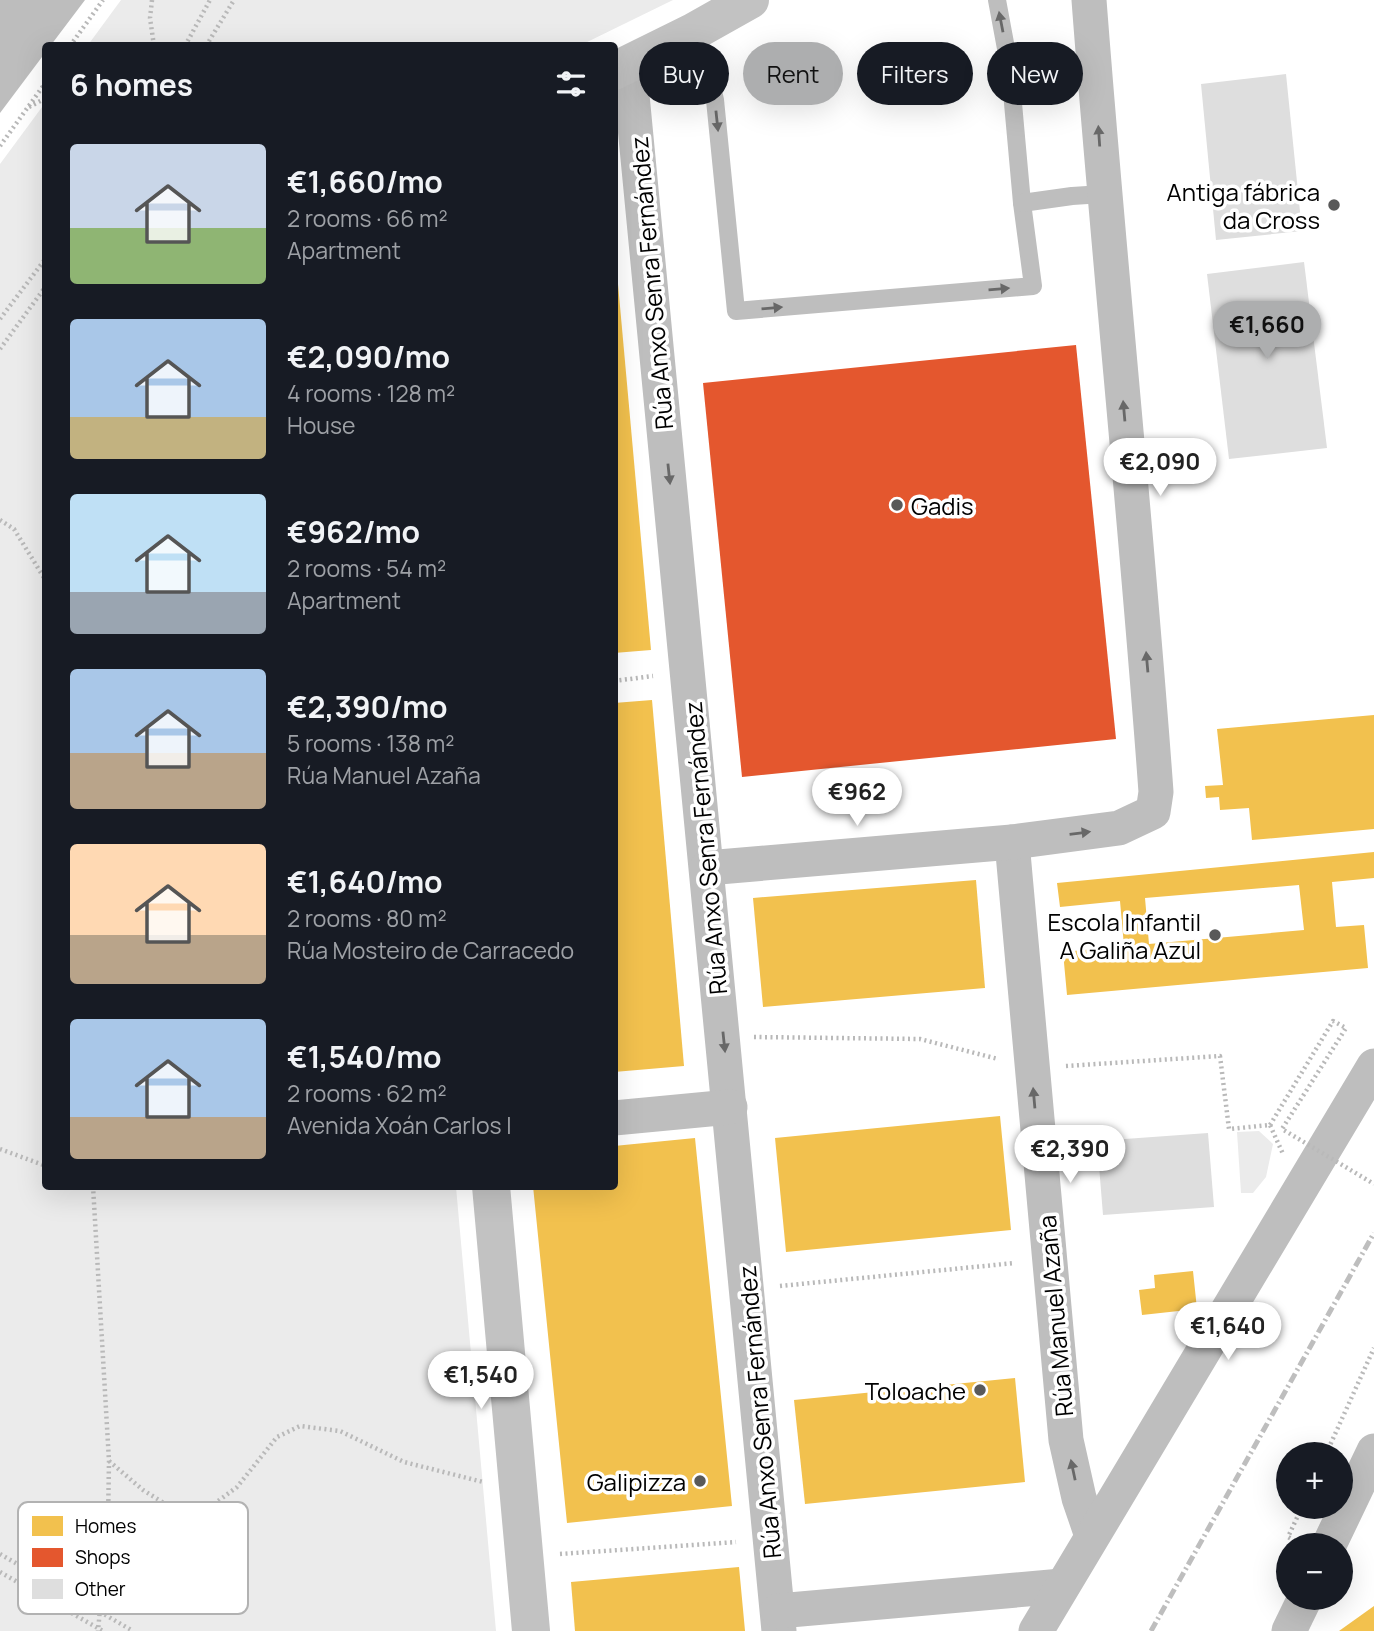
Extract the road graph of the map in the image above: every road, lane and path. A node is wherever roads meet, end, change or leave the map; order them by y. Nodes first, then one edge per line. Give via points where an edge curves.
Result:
1 (103, 0) edge
2 (152, 0) edge
3 (210, 0) edge
4 (234, 0) edge
5 (750, 0) edge
6 (997, 0) edge
7 (1088, 0) edge
8 (693, 32) junction
9 (73, 42) edge
10 (153, 42) edge
11 (187, 42) edge
12 (208, 42) edge
13 (622, 68) edge
14 (42, 88) edge
15 (42, 100) edge
16 (28, 107) junction
17 (0, 146) edge
18 (1103, 194) junction
19 (1022, 203) junction
20 (42, 263) edge
21 (42, 291) edge
22 (0, 319) edge
23 (0, 349) edge
24 (0, 520) edge
25 (42, 575) edge
26 (1012, 842) junction
27 (707, 868) junction
28 (723, 1037) junction
29 (1374, 1066) edge
30 (1031, 1068) junction
31 (730, 1107) junction
32 (618, 1118) edge
33 (0, 1149) edge
34 (42, 1165) edge
35 (1374, 1184) edge
36 (93, 1190) edge
37 (491, 1190) edge
38 (1049, 1260) junction
39 (748, 1289) junction
40 (1374, 1348) edge
41 (1331, 1442) edge
42 (1374, 1451) edge
43 (108, 1461) junction
44 (493, 1484) dead end
45 (108, 1502) edge
46 (162, 1502) edge
47 (217, 1502) edge
48 (1335, 1533) edge
49 (1092, 1536) junction
50 (771, 1540) junction
51 (0, 1554) edge
52 (524, 1556) junction
53 (18, 1564) edge
54 (0, 1572) edge
55 (18, 1582) edge
56 (1062, 1586) junction
57 (1299, 1610) edge
58 (72, 1614) edge
59 (104, 1614) edge
60 (778, 1621) edge
61 (100, 1630) edge
62 (133, 1631) edge
63 (531, 1631) edge
64 (1036, 1631) edge
65 (1289, 1631) edge

1 - 9 path
2 - 10 path
3 - 11 path
4 - 12 path
5 - 8 street
19 -> 6 lane via 1010,70
18 -> 7 street
8 - 13 street
8 -> 19 lane via 715,100 736,311 1033,286
13 -> 27 street, Rúa Anxo Senra Fernández
14 - 16 path
15 - 16 path
16 - 17 path
18 - 19 lane
26 -> 18 street via 1119,828 1153,812 1156,792
20 - 22 path
21 - 23 path
24 - 25 path via 13,529
26 - 27 street
26 - 30 street, Rúa Manuel Azaña
27 - 28 street, Rúa Anxo Senra Fernández
28 - 30 path via 920,1039
28 -> 31 street, Rúa Anxo Senra Fernández
29 - 49 street
30 - 35 path, bridge via 1220,1056 1229,1129 1270,1125 1333,1021 1346,1028 1282,1129
38 -> 30 street, Rúa Manuel Azaña
31 - 32 street
31 - 39 street, Rúa Anxo Senra Fernández
33 - 34 path
36 - 43 path
37 - 52 street
38 - 39 path
49 -> 38 street, Rúa Manuel Azaña via 1066,1440
39 - 50 street, Rúa Anxo Senra Fernández
40 - 41 path
42 - 48 street
43 - 45 path
43 - 46 path
44 - 47 path via 404,1462 340,1431 300,1426 277,1437 237,1487
49 - 56 street
50 - 52 path
50 - 60 street, Rúa Anxo Senra Fernández
51 - 53 path
52 - 63 street
54 - 55 path
56 - 60 street
56 - 64 street
57 - 65 street
58 - 61 path
59 - 62 path

